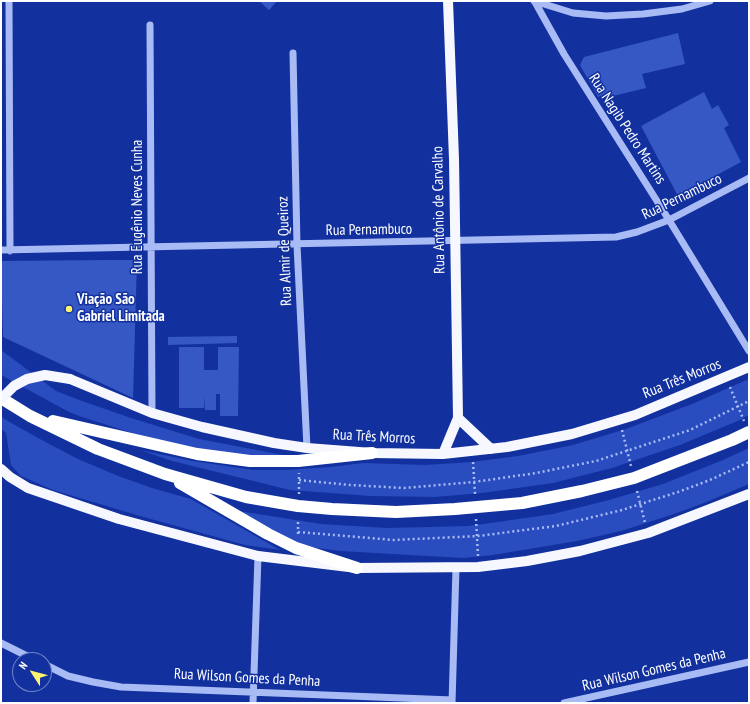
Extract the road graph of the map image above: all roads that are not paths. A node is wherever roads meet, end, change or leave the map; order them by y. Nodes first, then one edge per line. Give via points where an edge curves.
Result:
1 (9, 1) edge
2 (448, 1) edge
3 (710, 1) edge
4 (534, 2) edge
5 (150, 25) dead end
6 (294, 53) dead end
7 (749, 178) edge
8 (669, 220) junction
9 (454, 241) junction
10 (297, 245) junction
11 (151, 247) junction
12 (1, 250) edge
13 (10, 251) junction
14 (749, 351) edge
15 (749, 367) edge
16 (1, 398) edge
17 (152, 413) junction
18 (30, 416) junction
19 (458, 418) junction
20 (749, 432) edge
21 (307, 448) junction
22 (491, 449) junction
23 (372, 453) junction
24 (443, 454) junction
25 (1, 469) edge
26 (165, 474) junction
27 (749, 494) edge
28 (258, 556) junction
29 (357, 568) junction
30 (456, 568) junction
31 (1, 644) edge
32 (18, 652) edge
33 (749, 662) edge
34 (52, 668) edge
35 (253, 692) junction
36 (452, 702) edge
37 (253, 703) edge
38 (564, 703) edge

1 - 13 street
2 - 9 main road, Rua Antônio de Carvalho via 454,151
3 - 4 street via 682,9 606,16 573,13
4 - 8 street, Rua Nagib Pedro Martins
5 - 11 street, Rua Eugênio Neves Cunha
6 - 10 street, Rua Almir de Queiroz
7 - 8 street, Rua Pernambuco
8 - 9 street, Rua Pernambuco via 616,237
8 - 14 street, Rua Nagib Pedro Martins
9 - 10 street, Rua Pernambuco
9 - 19 main road, Rua Antônio de Carvalho
10 - 11 street, Rua Pernambuco
10 - 21 street, Rua Almir de Queiroz
11 - 13 street, Rua Pernambuco
11 - 17 street, Rua Eugênio Neves Cunha
12 - 13 street, Rua Pernambuco
15 - 22 main road, Rua Três Morros via 620,420 572,434
16 - 17 main road, Rua Três Morros, bridge via 14,386 27,379 45,375 70,379
16 - 18 highway
17 - 21 main road, Rua Três Morros via 202,427
18 - 23 highway via 197,454 250,460 298,461
18 - 26 highway via 98,449
19 - 22 main road
19 - 24 main road, Rua Antônio de Carvalho
20 - 26 highway via 634,478 522,503 455,509 396,512 298,506 246,497
21 - 23 main road, Rua Três Morros
22 - 24 main road, Rua Três Morros
23 - 24 main road, Rua Três Morros
25 - 28 main road via 28,488 119,519
26 - 29 highway via 275,538 296,548
27 - 30 main road via 648,533 580,551 527,561
28 - 29 main road
28 - 35 street
29 - 30 main road
30 - 36 street
31 - 32 street
33 - 38 street, Rua Wilson Gomes da Penha
34 - 35 street, Rua Wilson Gomes da Penha via 68,676 122,687
35 - 36 street, Rua Wilson Gomes da Penha
35 - 37 street

